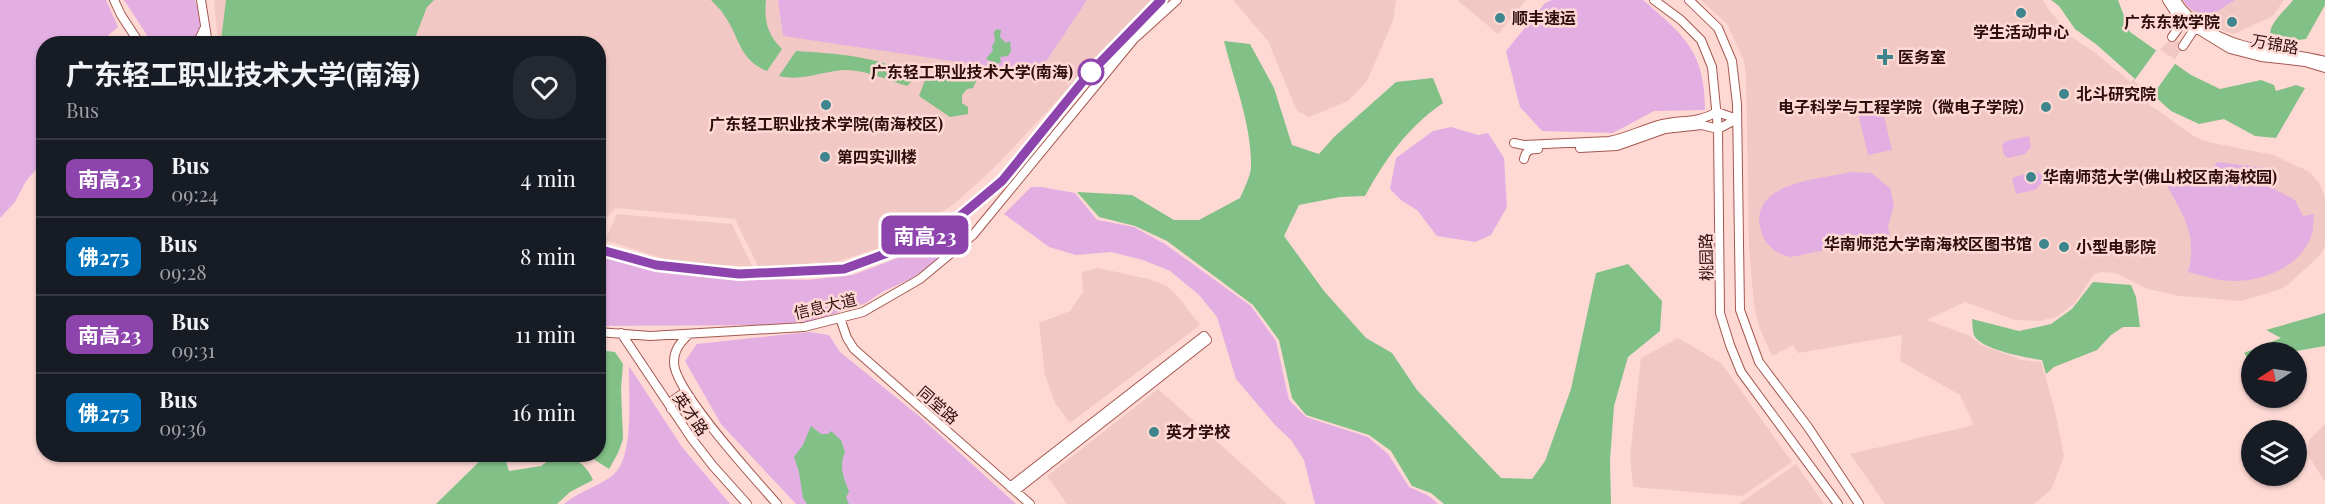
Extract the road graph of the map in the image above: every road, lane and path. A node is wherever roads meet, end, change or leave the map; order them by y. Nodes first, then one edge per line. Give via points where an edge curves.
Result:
1 (114, 0) edge
2 (201, 0) edge
3 (1161, 0) edge
4 (1177, 0) edge
5 (1654, 0) edge
6 (1689, 0) edge
7 (2167, 0) edge
8 (2176, 0) edge
9 (2185, 18) junction
10 (2197, 26) junction
11 (205, 27) junction
12 (135, 36) edge
13 (201, 36) edge
14 (207, 36) edge
15 (2172, 38) dead end
16 (2183, 46) dead end
17 (2325, 62) edge
18 (2325, 68) edge
19 (1717, 112) junction
20 (1737, 119) junction
21 (1718, 129) junction
22 (1514, 143) dead end
23 (1524, 159) dead end
24 (606, 251) edge
25 (840, 318) junction
26 (606, 332) edge
27 (621, 333) junction
28 (690, 334) junction
29 (1205, 338) dead end
30 (690, 397) junction
31 (671, 410) junction
32 (1012, 489) junction
33 (747, 504) edge
34 (777, 504) edge
35 (1030, 504) edge
36 (1838, 504) edge
37 (1859, 504) edge

1 - 12 main road
2 - 11 main road
3 - 24 main road, 信息大道 via 1088,75 1002,181 959,217 893,251 844,269 739,274 656,265
4 - 25 main road, 信息大道 via 1119,56 973,235 920,279 863,312
5 - 19 main road, 桃园路 via 1701,40 1712,67
6 - 20 main road, 桃园路 via 1718,28 1732,62
7 - 9 main road, 万锦路 via 2175,13
8 - 9 main road, 万锦路
9 - 10 main road, 万锦路
9 - 15 main road
10 - 16 main road
10 - 17 main road, 万锦路 via 2231,43
10 - 18 main road, 万锦路 via 2230,49
11 - 13 main road
11 - 14 main road
19 - 20 main road
19 - 21 main road, 桃园路
19 - 22 main road via 1704,119 1660,124 1609,141
20 - 21 main road
20 - 37 main road, 桃园路 via 1740,310 1746,329 1759,362
21 - 23 main road via 1702,125 1665,129 1617,146 1530,149
21 - 36 main road, 桃园路 via 1720,313 1727,335 1741,372
25 - 28 main road, 信息大道 via 804,327
25 - 32 main road, 同堂路 via 854,349
26 - 27 main road, 信息大道
27 - 28 main road, 信息大道
27 - 31 main road, 英才路
28 - 30 main road via 679,345 673,363
29 - 32 main road
30 - 31 main road via 682,394 672,401
30 - 34 main road
31 - 33 main road, 英才路
32 - 35 main road, 同堂路

